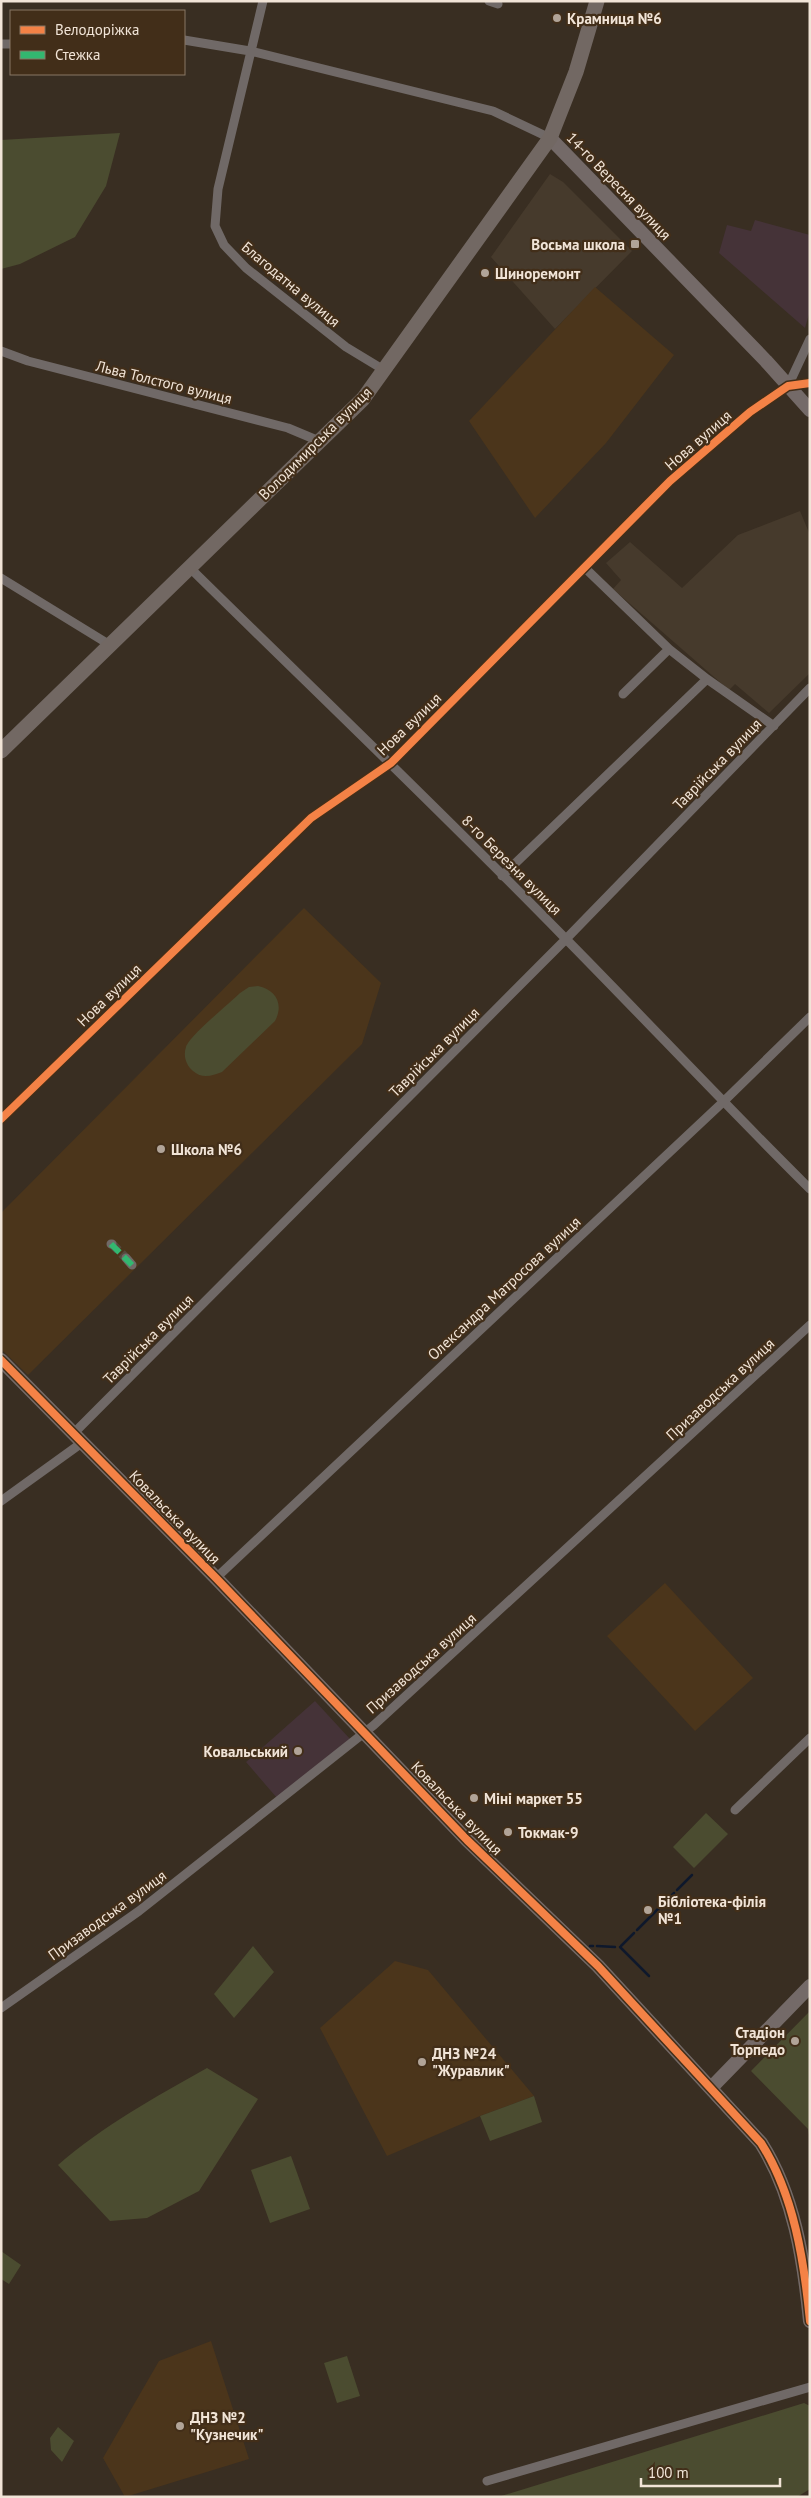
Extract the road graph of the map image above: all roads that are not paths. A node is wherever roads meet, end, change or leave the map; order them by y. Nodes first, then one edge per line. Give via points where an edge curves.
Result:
1 (263, 1) edge
2 (597, 1) edge
3 (185, 40) edge
4 (250, 51) junction
5 (550, 138) junction
6 (810, 339) edge
7 (1, 351) edge
8 (384, 370) junction
9 (810, 383) edge
10 (788, 386) junction
11 (810, 410) edge
12 (319, 441) junction
13 (189, 567) junction
14 (585, 568) junction
15 (1, 578) edge
16 (110, 645) junction
17 (668, 649) junction
18 (707, 679) junction
19 (810, 688) edge
20 (623, 694) dead end
21 (774, 726) junction
22 (1, 751) edge
23 (391, 763) junction
24 (502, 876) junction
25 (566, 939) junction
26 (810, 1017) edge
27 (722, 1102) junction
28 (1, 1119) edge
29 (810, 1189) edge
30 (810, 1325) edge
31 (1, 1360) edge
32 (78, 1437) junction
33 (1, 1501) edge
34 (216, 1578) junction
35 (365, 1732) junction
36 (810, 1738) edge
37 (735, 1810) dead end
38 (810, 1986) edge
39 (1, 2008) edge
40 (712, 2087) junction
41 (810, 2321) edge
42 (810, 2386) edge
43 (487, 2481) dead end

1 - 4 street, Благодатна вулиця
2 - 5 main road, Володимирська вулиця via 576,72
3 - 4 street, 14-го Вересня вулиця
4 - 5 street, 14-го Вересня вулиця via 494,111
4 - 8 street, Благодатна вулиця via 218,189 215,226 224,245 246,268 346,348
5 - 8 main road, Володимирська вулиця
5 - 10 street, 14-го Вересня вулиця
6 - 10 street
7 - 12 street, Льва Толстого вулиця via 288,428
8 - 12 main road, Володимирська вулиця via 363,399
9 - 10 street
10 - 11 street, 14-го Вересня вулиця
10 - 14 street, Нова вулиця via 750,412 670,481
12 - 13 main road, Володимирська вулиця
13 - 16 main road, Володимирська вулиця
13 - 23 street, 8-го Березня вулиця
14 - 17 street
14 - 23 street, Нова вулиця
15 - 16 street
16 - 22 main road, Володимирська вулиця
17 - 18 street
17 - 20 street
18 - 21 street
18 - 24 street
19 - 21 street, Таврійська вулиця
21 - 25 street, Таврійська вулиця
23 - 24 street, 8-го Березня вулиця
23 - 28 street, Нова вулиця via 310,818
24 - 25 street, 8-го Березня вулиця
25 - 27 street, 8-го Березня вулиця
25 - 32 street, Таврійська вулиця
26 - 27 street, Олександра Матросова вулиця
27 - 29 street, 8-го Березня вулиця
27 - 34 street, Олександра Матросова вулиця
30 - 35 street, Призаводська вулиця
31 - 32 street, Ковальська вулиця
32 - 33 street, Таврійська вулиця
32 - 34 street, Ковальська вулиця
34 - 35 street, Ковальська вулиця
35 - 39 street, Призаводська вулиця via 139,1911
35 - 40 street, Ковальська вулиця via 467,1840 598,1966
36 - 37 street
38 - 40 street
40 - 41 street, Ковальська вулиця via 769,2156 793,2216
42 - 43 street

